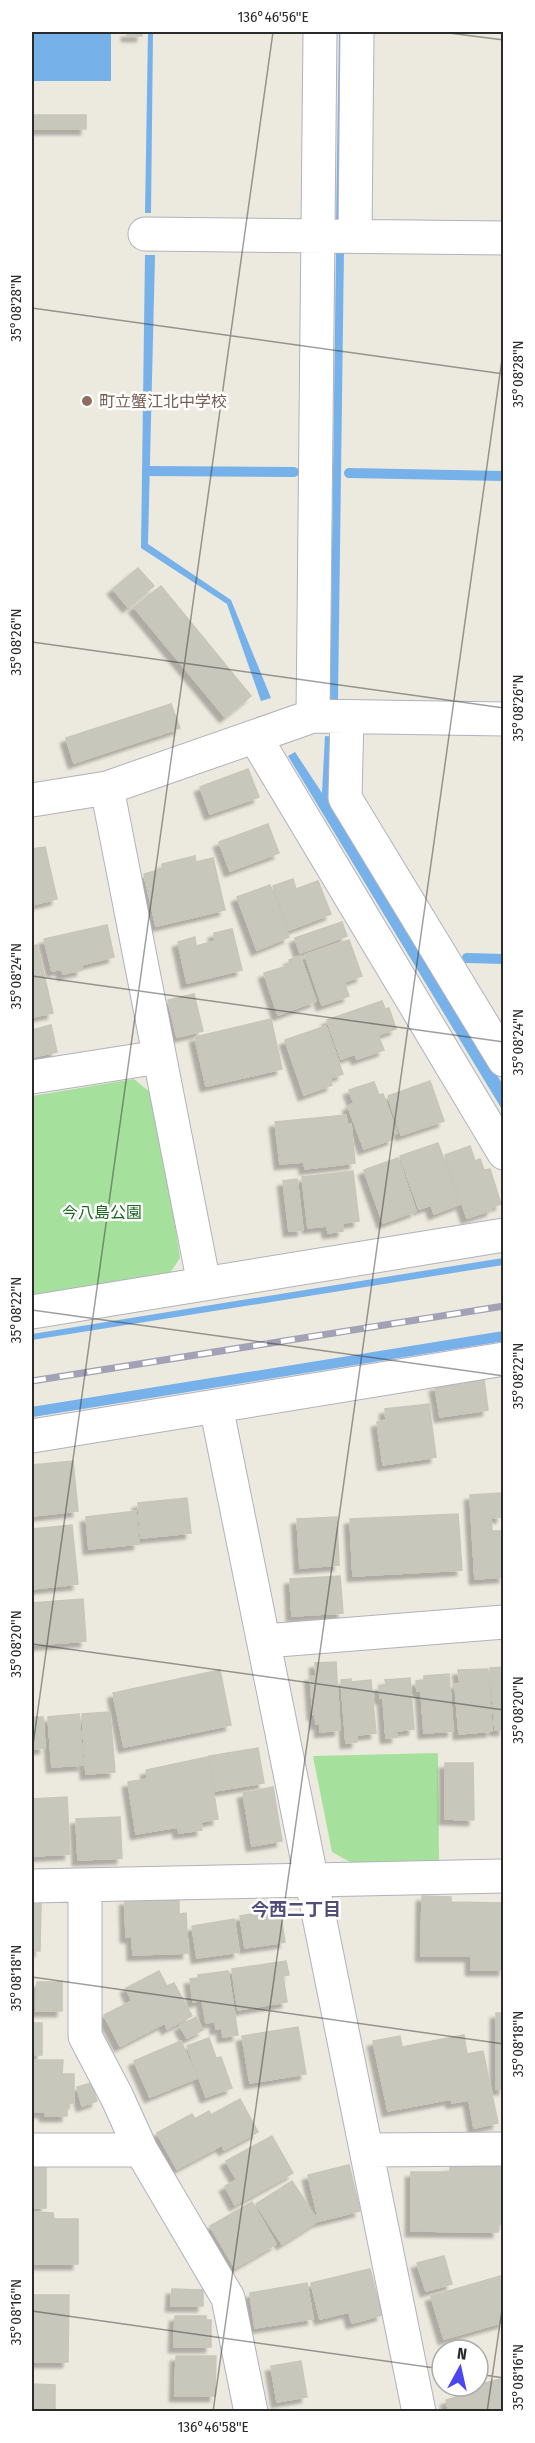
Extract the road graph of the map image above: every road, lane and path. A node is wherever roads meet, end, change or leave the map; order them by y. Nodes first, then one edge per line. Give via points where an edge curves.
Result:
1 (320, 32) edge
2 (357, 32) edge
3 (145, 234) dead end
4 (316, 236) junction
5 (355, 236) junction
6 (504, 238) edge
7 (313, 716) junction
8 (347, 717) junction
9 (504, 719) edge
10 (255, 737) junction
11 (107, 788) junction
12 (32, 800) edge
13 (159, 1057) junction
14 (504, 1060) edge
15 (32, 1077) edge
16 (504, 1153) edge
17 (504, 1235) edge
18 (204, 1284) junction
19 (32, 1312) edge
20 (504, 1359) edge
21 (216, 1406) junction
22 (32, 1436) edge
23 (504, 1622) edge
24 (265, 1641) junction
25 (504, 1876) edge
26 (313, 1879) junction
27 (32, 1886) edge
28 (85, 1886) junction
29 (504, 2149) edge
30 (32, 2150) edge
31 (141, 2150) junction
32 (368, 2150) junction
33 (251, 2412) edge
34 (419, 2412) edge

1 - 4 street
2 - 5 street
3 - 4 street
4 - 5 street
4 - 7 street
5 - 6 street
7 - 8 street
7 - 10 street
8 - 9 street
8 - 14 street via 345,798
10 - 11 street
10 - 16 street
11 - 12 street
11 - 13 street
13 - 15 street
13 - 18 street
17 - 18 street
18 - 19 street
20 - 21 street
21 - 22 street
21 - 24 street
23 - 24 street
24 - 26 street
25 - 26 street
26 - 28 street
26 - 32 street
27 - 28 street
28 - 31 street via 85,2036
29 - 32 street
30 - 31 street
31 - 33 street via 228,2298
32 - 34 street

